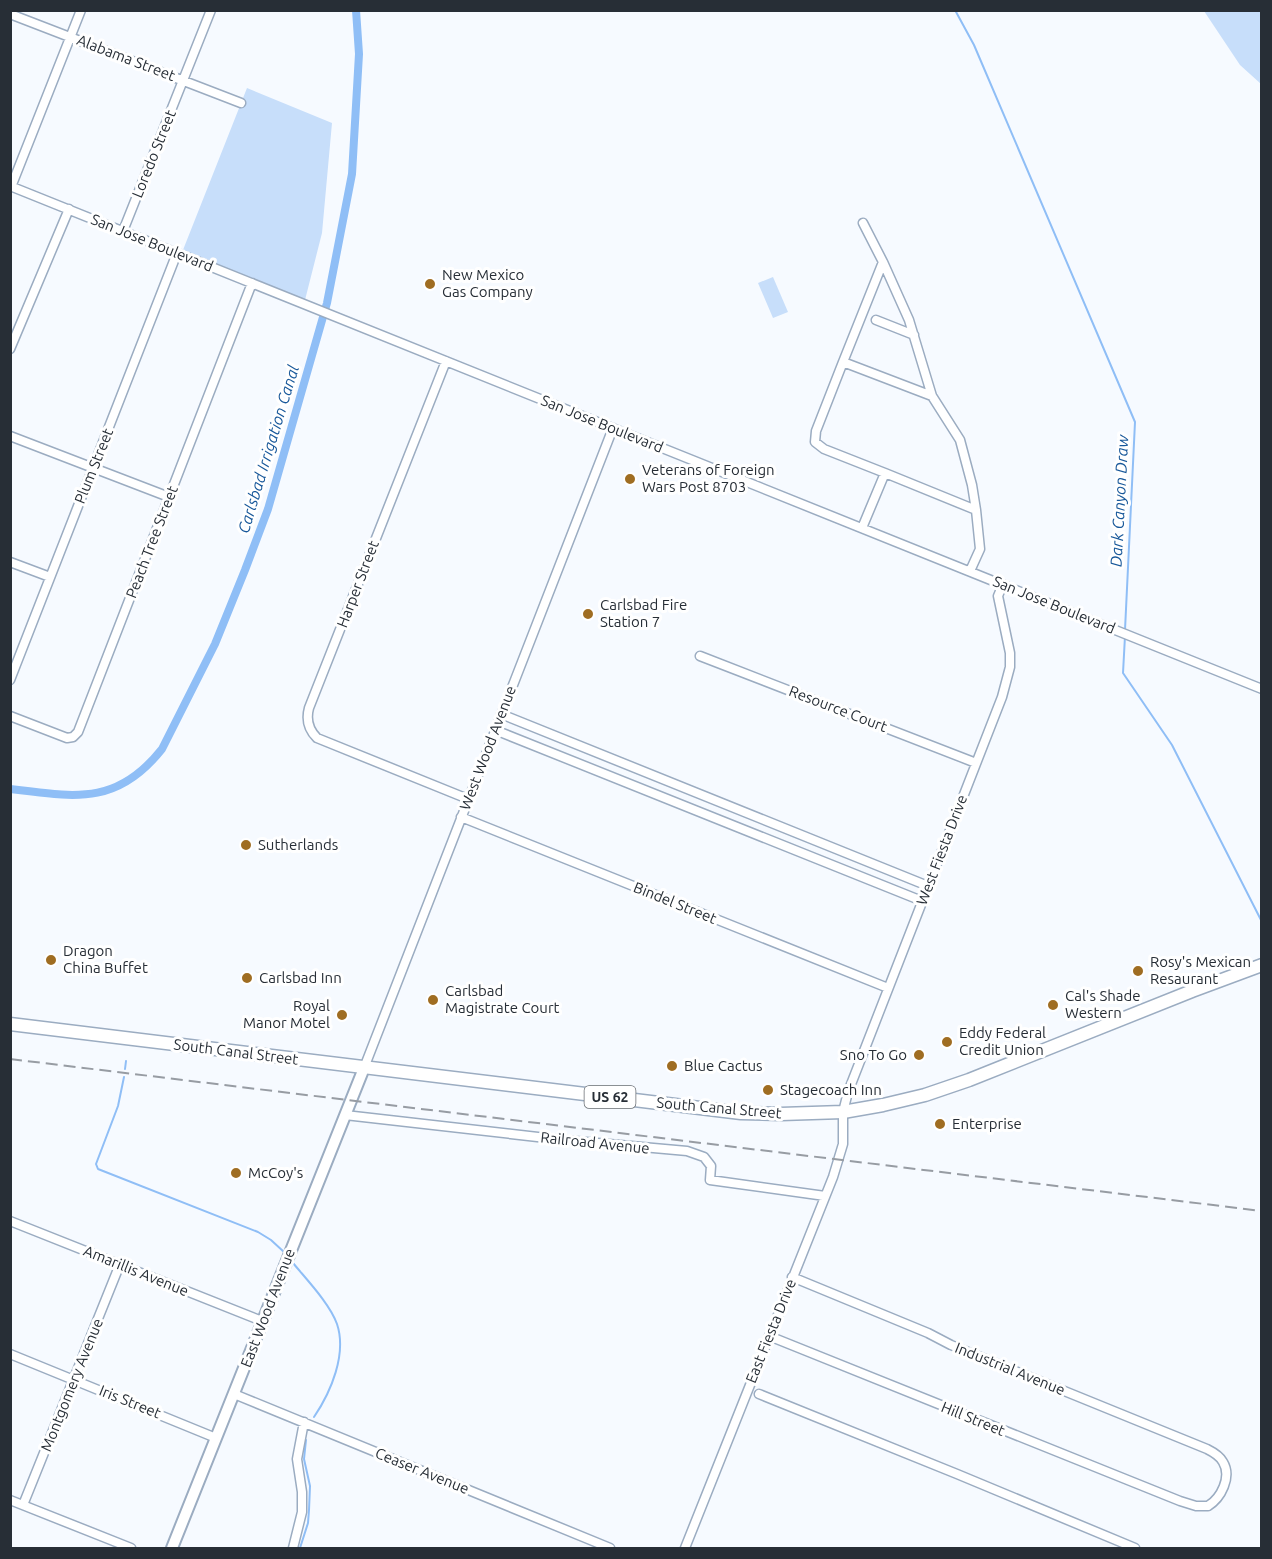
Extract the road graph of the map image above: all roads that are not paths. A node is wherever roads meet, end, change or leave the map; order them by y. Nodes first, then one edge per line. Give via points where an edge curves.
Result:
1 (81, 10) edge
2 (211, 10) edge
3 (10, 14) edge
4 (71, 37) junction
5 (183, 80) junction
6 (241, 103) dead end
7 (11, 186) edge
8 (69, 209) junction
9 (864, 223) dead end
10 (123, 231) junction
11 (177, 253) junction
12 (883, 262) junction
13 (252, 283) junction
14 (876, 320) dead end
15 (914, 335) junction
16 (10, 349) edge
17 (446, 361) junction
18 (843, 362) junction
19 (932, 396) junction
20 (613, 428) junction
21 (10, 436) edge
22 (92, 469) junction
23 (885, 473) junction
24 (169, 497) junction
25 (976, 510) junction
26 (862, 528) junction
27 (10, 562) edge
28 (970, 571) junction
29 (50, 577) junction
30 (1003, 584) junction
31 (700, 656) dead end
32 (10, 680) edge
33 (1262, 688) edge
34 (501, 714) junction
35 (10, 716) edge
36 (495, 730) junction
37 (976, 763) junction
38 (468, 799) junction
39 (461, 817) junction
40 (928, 886) junction
41 (922, 901) junction
42 (1262, 965) edge
43 (888, 988) junction
44 (10, 1024) edge
45 (364, 1068) junction
46 (843, 1112) junction
47 (345, 1115) junction
48 (825, 1196) junction
49 (10, 1221) edge
50 (120, 1264) junction
51 (792, 1278) junction
52 (262, 1321) junction
53 (769, 1335) junction
54 (10, 1354) edge
55 (75, 1379) junction
56 (234, 1394) junction
57 (759, 1394) dead end
58 (304, 1422) junction
59 (216, 1438) junction
60 (1225, 1464) joint
61 (10, 1500) edge
62 (23, 1505) junction
63 (131, 1548) edge
64 (172, 1548) edge
65 (293, 1548) edge
66 (610, 1548) edge
67 (685, 1548) edge
68 (1135, 1548) edge

1 - 4 street
2 - 5 street, Loredo Street
3 - 4 street, Alabama Street
4 - 5 street, Alabama Street
4 - 7 street
5 - 6 street, Alabama Street
5 - 10 street, Loredo Street
7 - 8 street, San Jose Boulevard
8 - 10 street, San Jose Boulevard
8 - 16 street
9 - 12 street
10 - 11 street, San Jose Boulevard
11 - 13 street, San Jose Boulevard
11 - 22 street, Plum Street
12 - 15 street
12 - 18 street
13 - 17 street, San Jose Boulevard
13 - 24 street, Peach Tree Street
14 - 15 street
15 - 19 street
17 - 20 street, San Jose Boulevard
17 - 38 street, Harper Street via 307,714 310,730 317,738
18 - 19 street
18 - 23 street via 815,442
19 - 25 street via 960,440
20 - 26 street, San Jose Boulevard
20 - 34 street, West Wood Avenue
21 - 22 street
22 - 24 street
22 - 29 street, Plum Street
23 - 25 street
23 - 26 street
24 - 35 street, Peach Tree Street via 78,732 67,738
25 - 28 street via 980,549
26 - 28 street, San Jose Boulevard
27 - 29 street
28 - 30 street, San Jose Boulevard
29 - 32 street, Plum Street
30 - 33 street, San Jose Boulevard
30 - 37 street, West Fiesta Drive via 998,596 1008,636 1010,667
31 - 37 street, Resource Court
34 - 36 street, West Wood Avenue
34 - 40 street
36 - 38 street, West Wood Avenue
36 - 41 street
37 - 40 street, West Fiesta Drive
38 - 39 street, West Wood Avenue
39 - 43 street, Bindel Street
39 - 45 street, West Wood Avenue
40 - 41 street, West Fiesta Drive
41 - 43 street, West Fiesta Drive
42 - 46 highway, South Canal Street / US 62 via 943,1090
43 - 46 street, West Fiesta Drive
44 - 45 highway, South Canal Street / US 62
45 - 46 highway, South Canal Street / US 62 via 741,1113
45 - 47 main road, East Wood Avenue
46 - 48 street, East Fiesta Drive via 843,1144
47 - 48 street, Railroad Avenue via 687,1151 704,1157 711,1166 710,1180
47 - 52 main road, East Wood Avenue
48 - 51 street, East Fiesta Drive
49 - 50 street, Amarillis Avenue
50 - 52 street, Amarillis Avenue
50 - 55 street, Montgomery Avenue
51 - 53 street, East Fiesta Drive
51 - 60 street, Industrial Avenue via 1200,1446
52 - 56 main road, East Wood Avenue
53 - 60 street, Hill Street via 1177,1500 1203,1507 1212,1504 1224,1485
53 - 67 street, East Fiesta Drive
54 - 55 street, Iris Street
55 - 59 street, Iris Street
55 - 62 street, Montgomery Avenue
56 - 58 street, Ceaser Avenue
56 - 59 main road, East Wood Avenue
57 - 68 street
58 - 65 street via 297,1459 302,1512
58 - 66 street, Ceaser Avenue
59 - 64 main road, East Wood Avenue
61 - 62 street
62 - 63 street

